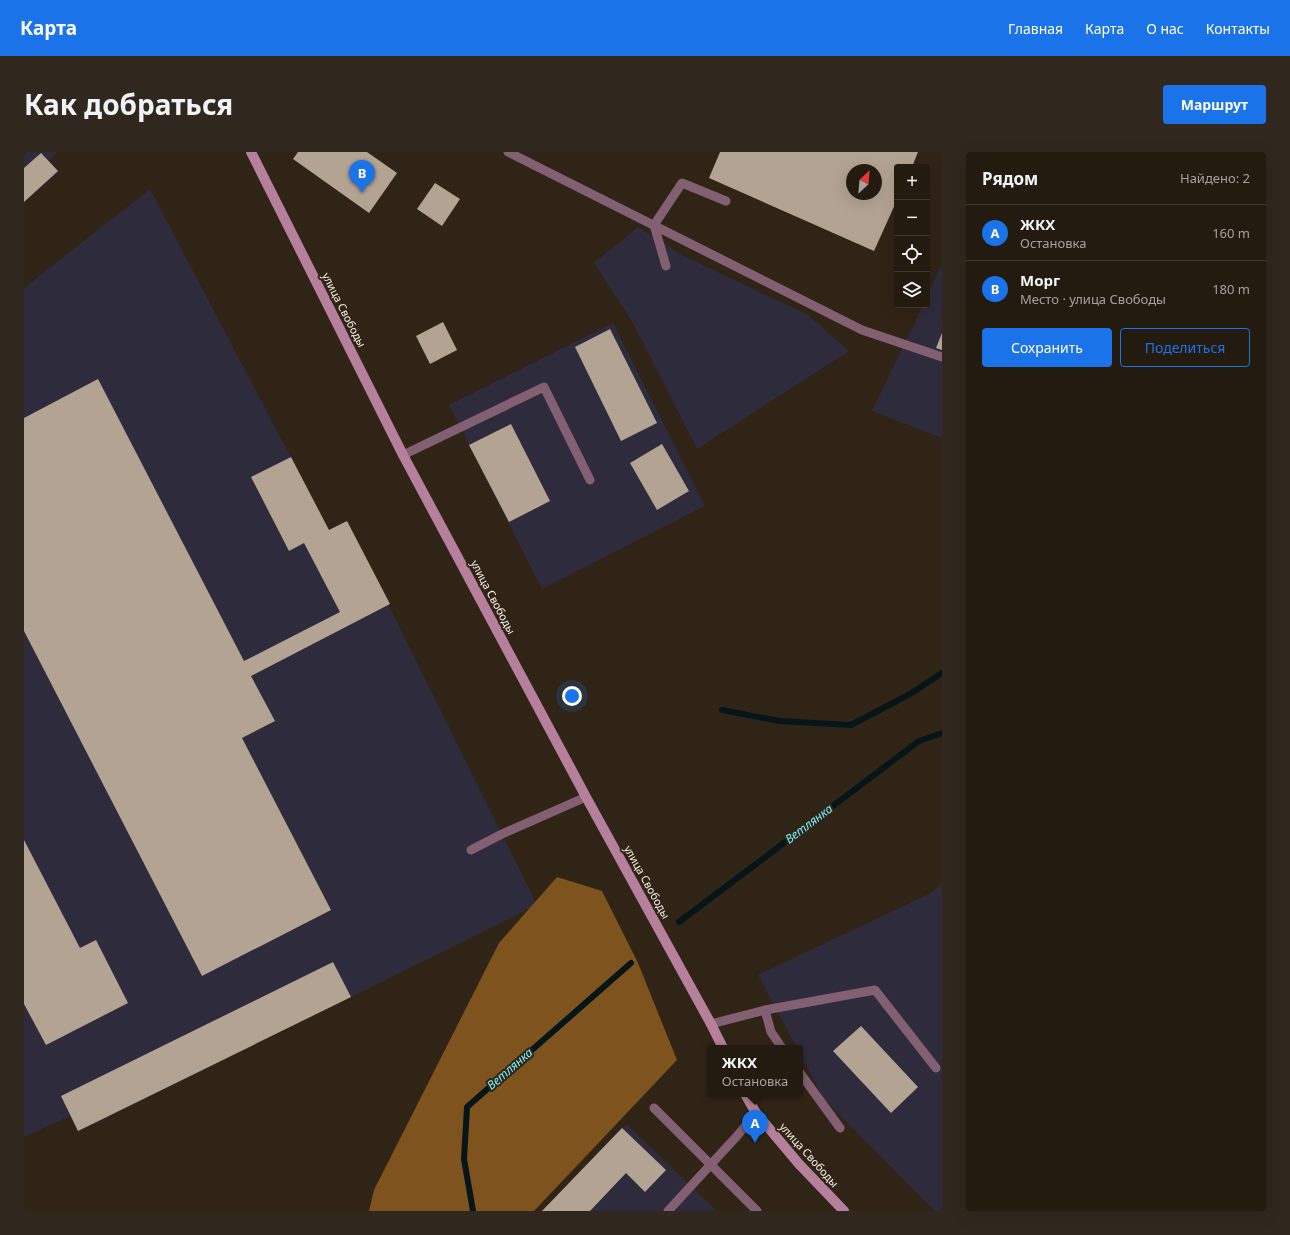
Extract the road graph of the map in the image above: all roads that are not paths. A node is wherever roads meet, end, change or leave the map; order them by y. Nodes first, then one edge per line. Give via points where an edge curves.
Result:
1 (251, 152) edge
2 (508, 152) edge
3 (726, 201) dead end
4 (654, 225) junction
5 (666, 266) dead end
6 (942, 357) edge
7 (403, 455) junction
8 (590, 480) dead end
9 (586, 797) junction
10 (471, 850) dead end
11 (765, 1010) junction
12 (711, 1024) junction
13 (722, 1045) edge
14 (780, 1045) edge
15 (936, 1068) dead end
16 (803, 1077) edge
17 (747, 1097) edge
18 (654, 1108) dead end
19 (756, 1113) junction
20 (840, 1128) dead end
21 (711, 1165) junction
22 (840, 1209) edge
23 (668, 1211) edge
24 (756, 1211) edge

1 - 7 main road, улица Свободы
2 - 4 lane
3 - 4 lane via 682,183
4 - 5 lane
4 - 6 lane via 862,330
7 - 8 lane via 544,387
7 - 9 main road, улица Свободы
9 - 10 lane
9 - 12 main road, улица Свободы
11 - 12 lane
11 - 14 lane via 771,1032
11 - 15 lane via 875,990
12 - 13 main road, улица Свободы
16 - 20 lane
17 - 19 main road, улица Свободы
18 - 21 lane
19 - 21 lane
19 - 22 main road, улица Свободы
21 - 23 lane
21 - 24 lane

